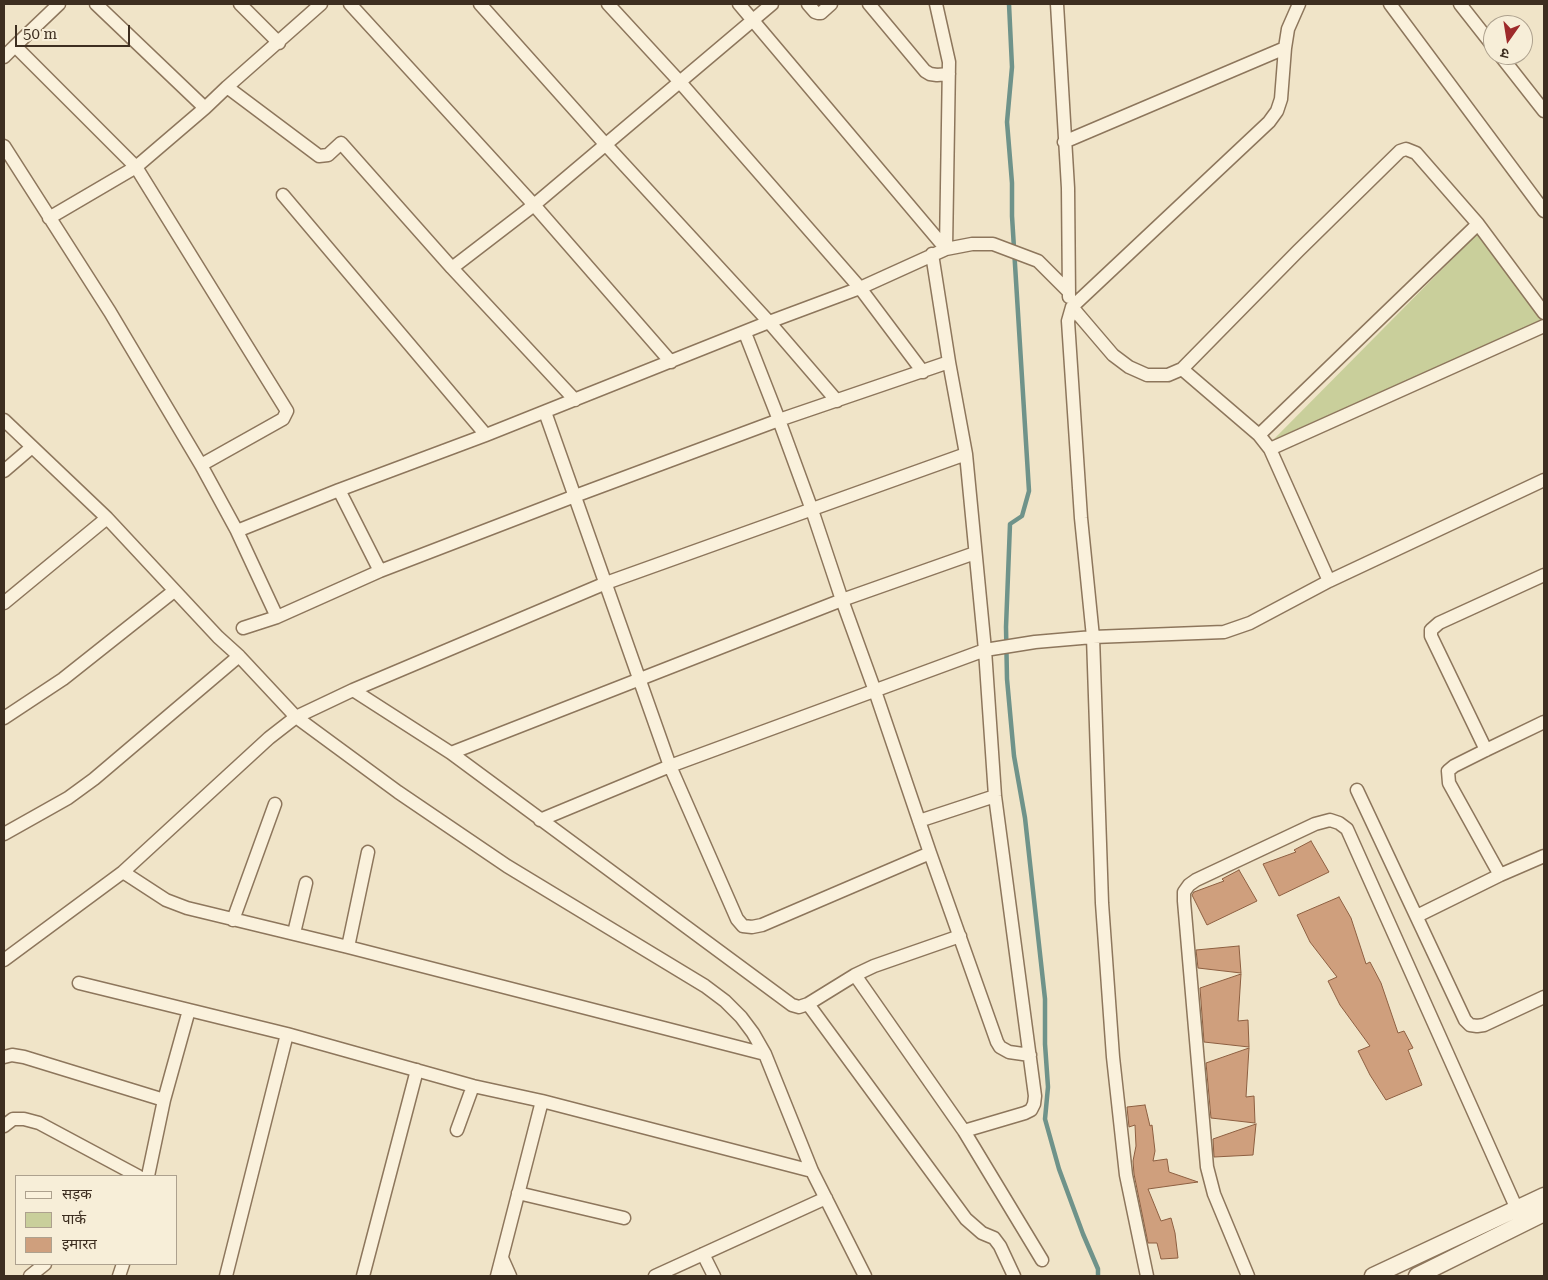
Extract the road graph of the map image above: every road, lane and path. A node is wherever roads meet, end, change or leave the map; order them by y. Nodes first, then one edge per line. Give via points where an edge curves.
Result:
1 (59, 4) edge
2 (96, 4) edge
3 (240, 4) edge
4 (321, 4) edge
5 (350, 4) edge
6 (480, 4) edge
7 (608, 4) edge
8 (739, 4) edge
9 (772, 4) edge
10 (808, 4) edge
11 (831, 4) edge
12 (869, 4) edge
13 (936, 4) edge
14 (1057, 4) edge
15 (1300, 4) edge
16 (1390, 4) edge
17 (1460, 4) edge
18 (754, 19) junction
19 (1483, 33) edge
20 (279, 43) junction
21 (15, 46) junction
22 (1285, 48) junction
23 (4, 57) edge
24 (1508, 65) edge
25 (949, 74) junction
26 (679, 81) junction
27 (227, 87) junction
28 (205, 108) junction
29 (1544, 112) edge
30 (1064, 142) junction
31 (606, 145) junction
32 (4, 146) edge
33 (136, 167) junction
34 (283, 195) dead end
35 (534, 205) junction
36 (1544, 211) edge
37 (49, 218) junction
38 (1478, 224) junction
39 (946, 250) junction
40 (932, 254) junction
41 (452, 268) junction
42 (860, 288) junction
43 (1069, 292) junction
44 (1071, 311) junction
45 (1544, 313) edge
46 (770, 322) junction
47 (1544, 326) edge
48 (745, 333) junction
49 (671, 362) junction
50 (949, 362) junction
51 (1182, 368) junction
52 (923, 372) junction
53 (575, 400) junction
54 (837, 401) junction
55 (545, 412) junction
56 (4, 420) edge
57 (779, 420) junction
58 (486, 435) junction
59 (1259, 435) junction
60 (32, 446) junction
61 (1270, 449) junction
62 (966, 454) junction
63 (201, 466) junction
64 (4, 471) edge
65 (1544, 480) edge
66 (339, 490) junction
67 (575, 496) junction
68 (812, 510) junction
69 (107, 518) junction
70 (236, 531) junction
71 (975, 553) junction
72 (380, 571) junction
73 (1544, 575) edge
74 (1329, 581) junction
75 (606, 583) junction
76 (174, 591) junction
77 (842, 600) junction
78 (4, 603) edge
79 (277, 617) junction
80 (244, 628) dead end
81 (1093, 637) junction
82 (985, 650) junction
83 (239, 656) junction
84 (639, 680) junction
85 (353, 690) junction
86 (875, 691) junction
87 (296, 717) junction
88 (4, 718) edge
89 (1544, 722) edge
90 (1486, 750) junction
91 (451, 753) junction
92 (670, 766) junction
93 (1357, 790) dead end
94 (995, 796) junction
95 (274, 804) dead end
96 (540, 820) junction
97 (919, 821) junction
98 (4, 834) edge
99 (368, 852) dead end
100 (930, 853) junction
101 (1544, 856) edge
102 (123, 872) junction
103 (1500, 875) junction
104 (306, 883) dead end
105 (1417, 916) junction
106 (233, 920) junction
107 (294, 933) junction
108 (960, 936) junction
109 (348, 947) junction
110 (4, 960) edge
111 (855, 975) junction
112 (79, 983) dead end
113 (1544, 997) edge
114 (808, 1004) junction
115 (189, 1010) junction
116 (287, 1034) junction
117 (765, 1054) junction
118 (1030, 1055) junction
119 (4, 1057) edge
120 (417, 1070) junction
121 (473, 1086) junction
122 (164, 1100) junction
123 (542, 1100) junction
124 (4, 1126) edge
125 (457, 1130) dead end
126 (964, 1131) junction
127 (812, 1171) junction
128 (136, 1175) edge
129 (148, 1175) edge
130 (518, 1193) junction
131 (1544, 1196) edge
132 (826, 1198) junction
133 (1544, 1213) edge
134 (1520, 1216) junction
135 (624, 1218) dead end
136 (703, 1254) junction
137 (502, 1258) junction
138 (1042, 1260) dead end
139 (44, 1265) edge
140 (30, 1276) edge
141 (226, 1276) edge
142 (363, 1276) edge
143 (497, 1276) edge
144 (510, 1276) edge
145 (656, 1276) edge
146 (714, 1276) edge
147 (865, 1276) edge
148 (1014, 1276) edge
149 (1148, 1276) edge
150 (1248, 1276) edge
151 (1373, 1276) edge
152 (1417, 1276) edge

1 - 21 street
2 - 28 street
3 - 20 street
4 - 20 street
5 - 35 street
6 - 31 street
7 - 26 street
8 - 18 street
9 - 18 street
10 - 11 street via 815,12 821,13
12 - 25 street via 925,71
13 - 25 street via 948,52
14 - 30 street
15 - 22 street via 1288,29
16 - 36 street
17 - 19 street
18 - 26 street
18 - 39 street
20 - 27 street
21 - 23 street
21 - 33 street
22 - 30 street
22 - 44 street via 1281,99 1269,122
24 - 29 street
25 - 39 street
26 - 31 street
26 - 42 street
27 - 28 street
27 - 41 street via 319,156 328,155 340,143
28 - 33 street
30 - 43 street
31 - 35 street
31 - 46 street
32 - 37 street
33 - 37 street
33 - 63 street via 287,411 283,419
34 - 58 street
35 - 41 street
35 - 49 street
37 - 63 street via 110,312
38 - 45 street
38 - 51 street via 1416,152 1406,149 1298,251
38 - 59 street
39 - 40 street
39 - 43 street via 972,244 993,244 1038,262
40 - 42 street
40 - 50 street
41 - 53 street
42 - 46 street
42 - 52 street
43 - 44 street
44 - 51 street via 1129,367 1147,375 1168,375
44 - 81 street via 1075,428
46 - 48 street
46 - 54 street
47 - 61 street
48 - 49 street
48 - 57 street
49 - 53 street
50 - 52 street
50 - 62 street
51 - 59 street
52 - 54 street
53 - 55 street
54 - 57 street
55 - 58 street
55 - 67 street
56 - 60 street
57 - 67 street
57 - 68 street
58 - 66 street
59 - 61 street
60 - 64 street
60 - 69 street
61 - 74 street
62 - 68 street
62 - 71 street
63 - 70 street
65 - 74 street
66 - 70 street
66 - 72 street
67 - 72 street
67 - 75 street
68 - 75 street
68 - 77 street
69 - 76 street
69 - 78 street
70 - 79 street
71 - 77 street
71 - 82 street
72 - 79 street
73 - 90 street via 1438,623 1431,630
74 - 81 street via 1250,623 1224,632
75 - 84 street
75 - 85 street
76 - 83 street
76 - 88 street via 63,679
77 - 84 street
77 - 86 street
79 - 80 street
81 - 82 street
81 - 149 street via 1102,903 1117,1104 1126,1175
82 - 86 street
82 - 94 street
83 - 87 street
83 - 98 street via 94,779 68,798
84 - 91 street
84 - 92 street
85 - 87 street
85 - 91 street
86 - 92 street
86 - 97 street
87 - 102 street
87 - 117 street via 507,866 706,986 741,1017
89 - 90 street
90 - 103 street via 1454,766 1448,771 1447,778
91 - 96 street
92 - 96 street
92 - 100 street via 737,919 743,926 762,925
93 - 105 street
94 - 97 street
94 - 118 street
95 - 106 street
96 - 114 street via 792,1006
97 - 100 street
99 - 109 street
100 - 108 street
101 - 103 street
102 - 106 street via 166,900
102 - 110 street
103 - 105 street
104 - 107 street
105 - 113 street via 1464,1020 1470,1025 1484,1024
106 - 107 street
107 - 109 street
108 - 111 street
108 - 118 street via 1000,1047 1009,1052
109 - 117 street
111 - 114 street
111 - 126 street
112 - 115 street
114 - 148 street via 966,1219 982,1233 994,1238
115 - 116 street
115 - 122 street
116 - 120 street
116 - 141 street
117 - 127 street
118 - 126 street via 1035,1096 1031,1110
119 - 122 street via 24,1057
120 - 121 street
120 - 142 street
121 - 123 street
121 - 125 street
122 - 129 street
123 - 127 street
123 - 130 street
124 - 128 street via 13,1119 39,1123
126 - 138 street
127 - 132 street
130 - 135 street
130 - 137 street
131 - 134 street
132 - 136 street
132 - 147 street
133 - 134 street
134 - 150 street via 1346,829 1330,820 1196,880 1184,892 1207,1166 1214,1194
134 - 151 street
134 - 152 street
136 - 145 street
136 - 146 street
137 - 143 street
137 - 144 street
139 - 140 street

